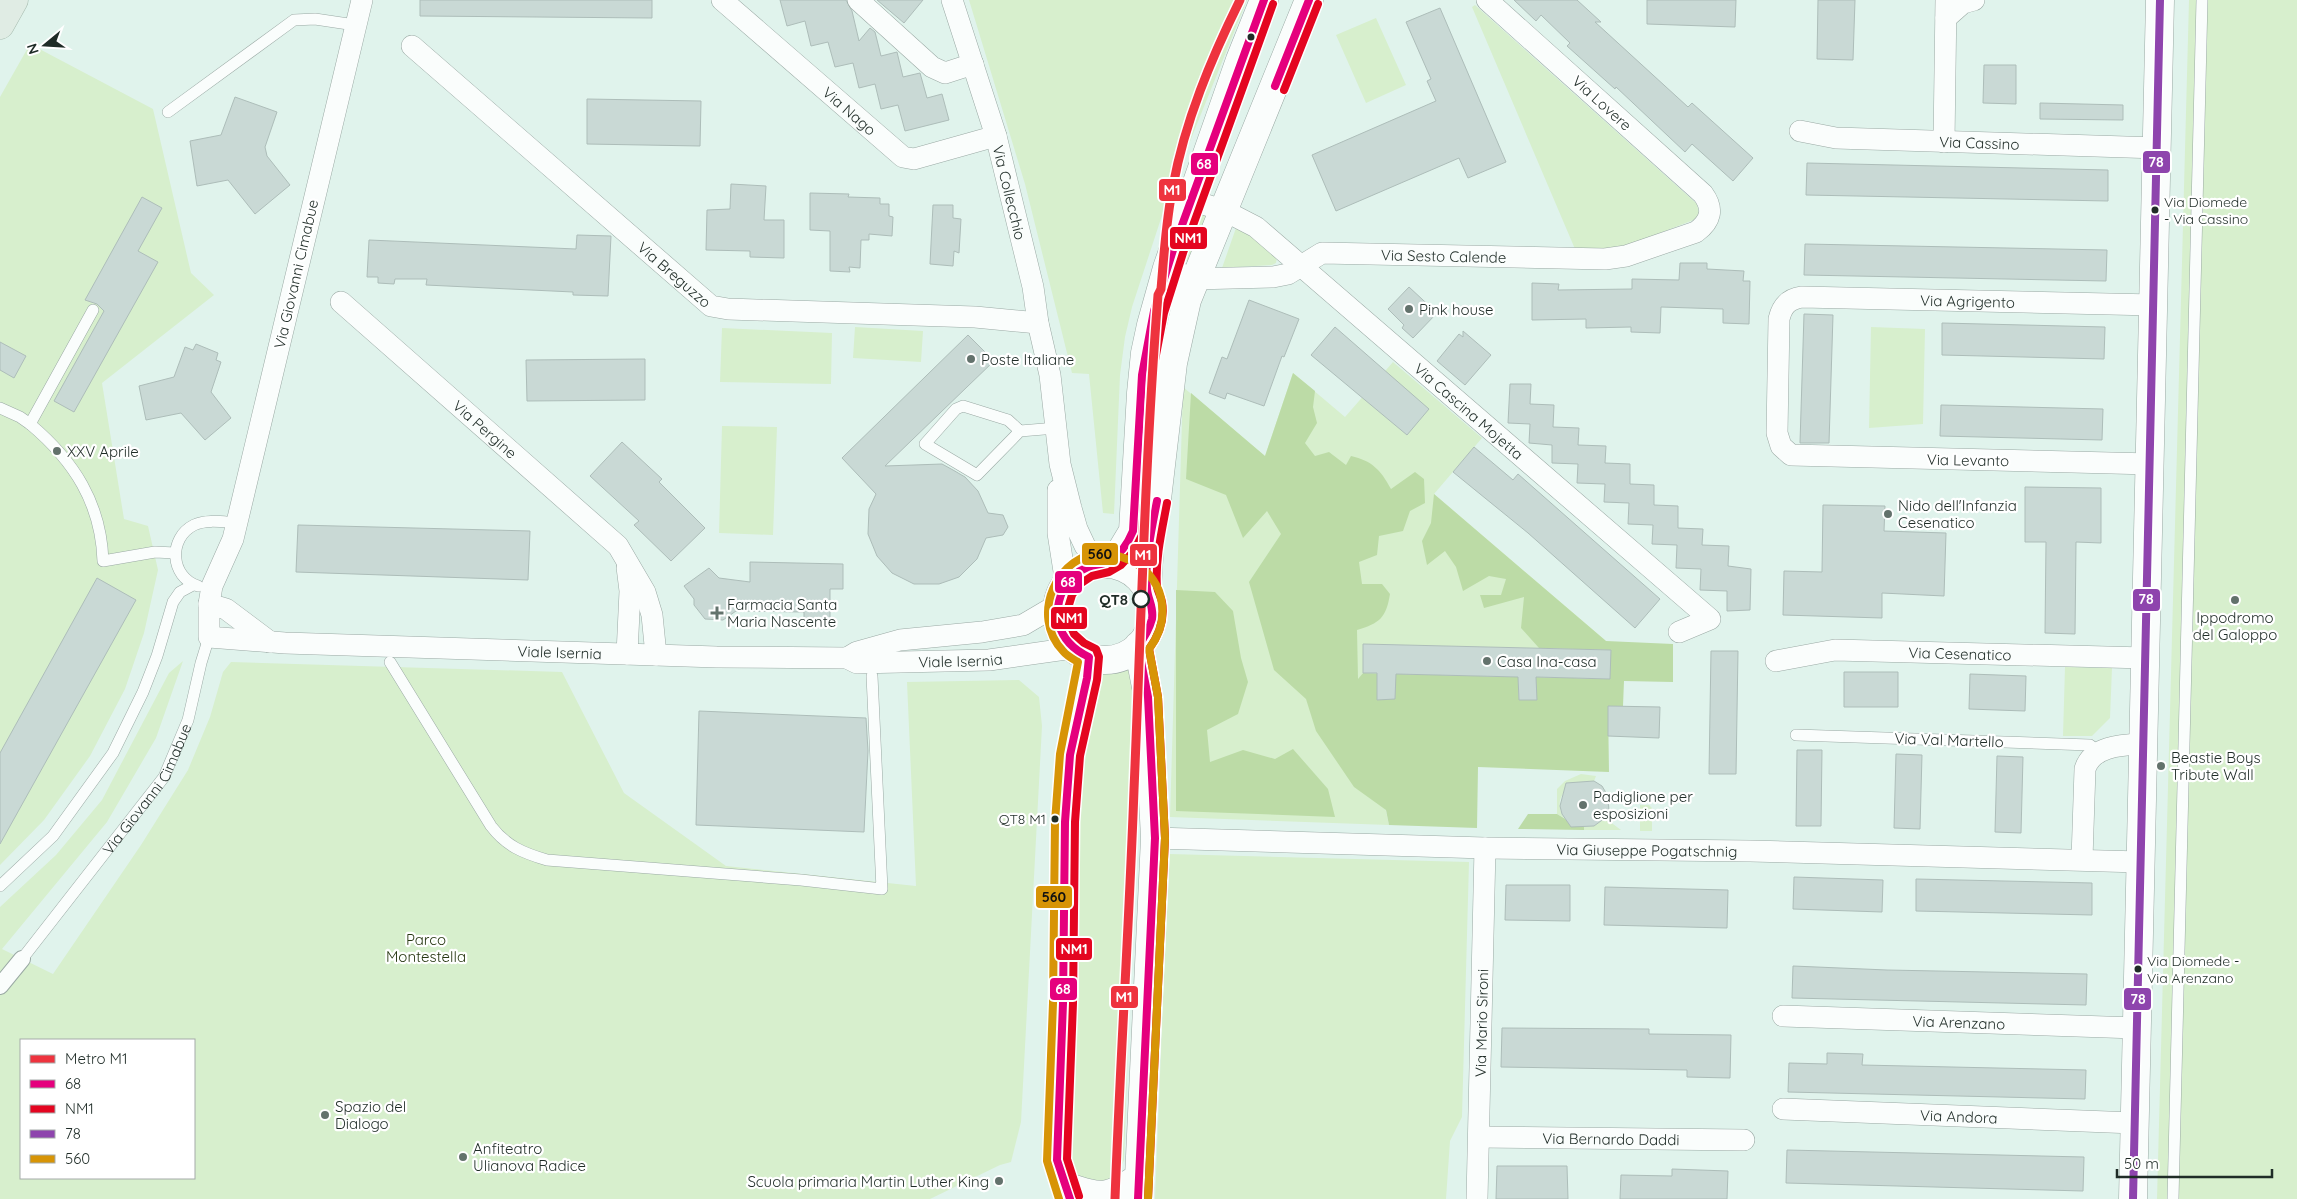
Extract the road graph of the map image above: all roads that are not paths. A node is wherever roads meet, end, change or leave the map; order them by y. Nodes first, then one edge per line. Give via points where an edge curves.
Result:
1 (14, 0) edge
2 (362, 0) edge
3 (722, 0) edge
4 (858, 0) edge
5 (952, 0) edge
6 (1264, 0) edge
7 (1309, 0) edge
8 (1487, 0) edge
9 (1974, 0) edge
10 (2160, 0) edge
11 (2202, 0) edge
12 (1946, 9) edge
13 (0, 25) edge
14 (355, 25) junction
15 (412, 46) dead end
16 (973, 64) junction
17 (168, 112) dead end
18 (1800, 131) dead end
19 (996, 136) junction
20 (1944, 142) junction
21 (2158, 148) junction
22 (1191, 200) junction
23 (1225, 210) junction
24 (1711, 211) joint
25 (1299, 266) junction
26 (1167, 268) junction
27 (1194, 279) junction
28 (341, 302) dead end
29 (2154, 305) junction
30 (93, 310) dead end
31 (1038, 323) junction
32 (0, 408) edge
33 (30, 424) junction
34 (1056, 428) junction
35 (1020, 431) junction
36 (1786, 452) joint
37 (1060, 464) junction
38 (2151, 464) junction
39 (236, 523) junction
40 (175, 554) junction
41 (627, 559) junction
42 (1102, 564) junction
43 (1147, 590) junction
44 (204, 593) junction
45 (1062, 594) junction
46 (1679, 632) dead end
47 (209, 637) junction
48 (270, 642) junction
49 (1138, 646) junction
50 (1081, 653) junction
51 (627, 654) junction
52 (656, 654) junction
53 (848, 658) junction
54 (2145, 658) junction
55 (1776, 661) dead end
56 (390, 662) dead end
57 (872, 676) dead end
58 (1796, 735) dead end
59 (2142, 744) junction
60 (2099, 752) junction
61 (1155, 838) junction
62 (1485, 848) junction
63 (2082, 859) junction
64 (2140, 862) junction
65 (0, 886) edge
66 (22, 959) joint
67 (0, 986) edge
68 (1783, 1016) dead end
69 (2136, 1028) junction
70 (1783, 1109) dead end
71 (2134, 1123) junction
72 (1479, 1137) junction
73 (1744, 1140) dead end
74 (1139, 1188) edge
75 (1067, 1193) edge
76 (1477, 1199) edge
77 (2133, 1199) edge
78 (2173, 1199) edge

1 - 13 highway
2 - 14 street, Via Giovanni Cimabue
3 - 19 street, Via Nago via 903,157 914,159
4 - 16 street via 932,67 945,73
5 - 16 street, Via Collecchio
6 - 22 street
7 - 23 street
8 - 24 street, Via Lovere via 1703,194
9 - 12 street
10 - 21 street
11 - 78 lane
12 - 20 street
14 - 17 lane via 294,20
14 - 39 street, Via Giovanni Cimabue
15 - 31 street, Via Breguzzo via 711,306 975,317
16 - 19 street, Via Collecchio
18 - 20 street, Via Cassino via 1836,138
19 - 31 street, Via Collecchio via 1033,287
20 - 21 street, Via Cassino
21 - 29 street
22 - 23 street, Via Cascina Mojetta
22 - 26 street
23 - 25 street, Via Cascina Mojetta via 1256,227
23 - 27 street
24 - 25 street, Via Sesto Calende via 1710,218 1696,232 1615,258 1322,253
25 - 27 street, Via Sesto Calende via 1288,274 1273,276
25 - 46 street, Via Cascina Mojetta via 1710,619
26 - 27 street, Via Sesto Calende
26 - 42 street via 1145,353 1133,531 1121,551
27 - 43 street via 1172,362 1150,539
28 - 41 street, Via Pergine via 618,546
29 - 36 street, Via Agrigento via 1794,298 1783,306 1779,319 1777,433
29 - 38 street
30 - 33 lane
31 - 34 street, Via Collecchio via 1050,375
32 - 33 lane
33 - 40 lane via 61,454 90,498 98,518 103,561 155,552
34 - 35 lane
34 - 37 street, Via Collecchio
35 - 35 lane via 977,474 925,444 956,409 963,406 1008,420
36 - 38 street, Via Levanto via 1798,457
37 - 42 street via 1077,529 1085,546
37 - 45 street via 1057,503
38 - 54 street
39 - 40 lane via 194,524 182,535
39 - 44 street, Via Giovanni Cimabue via 231,545
40 - 44 lane via 181,573
41 - 51 street via 630,591
41 - 52 street, Via Pergine via 645,592 652,615
42 - 43 street via 1127,569 1141,580
42 - 45 street via 1083,569
43 - 49 street via 1152,622
44 - 47 street, Via Giovanni Cimabue
44 - 48 street
44 - 65 lane via 180,592 172,602 147,683 113,753 52,836
45 - 50 street via 1060,629
45 - 53 street, Viale Isernia via 1023,625 900,640 857,652
47 - 48 street, Viale Isernia
47 - 66 lane, Via Giovanni Cimabue via 188,720 164,777
48 - 51 street, Viale Isernia
49 - 50 street via 1115,659 1099,660
49 - 61 street via 1148,697
50 - 53 street, Viale Isernia via 989,660 857,663
50 - 75 street via 1087,678 1070,755 1065,822 1057,1160
51 - 52 street, Viale Isernia
52 - 53 street, Viale Isernia
54 - 55 street, Via Cesenatico via 1835,650
54 - 59 street
56 - 57 lane via 491,826 507,843 526,854 547,860 882,889
58 - 60 lane, Via Val Martello via 2090,745
59 - 60 street via 2115,745
59 - 64 street
60 - 63 street via 2087,762 2085,769
61 - 62 street, Via Giuseppe Pogatschnig
61 - 74 street
62 - 63 street, Via Giuseppe Pogatschnig
62 - 72 street, Via Mario Sironi
63 - 64 street, Via Giuseppe Pogatschnig
64 - 69 street
66 - 67 street
68 - 69 street, Via Arenzano
69 - 71 street
70 - 71 street, Via Andora
71 - 77 street
72 - 73 street, Via Bernardo Daddi
72 - 76 street, Via Mario Sironi
74 - 75 street via 1098,1198

